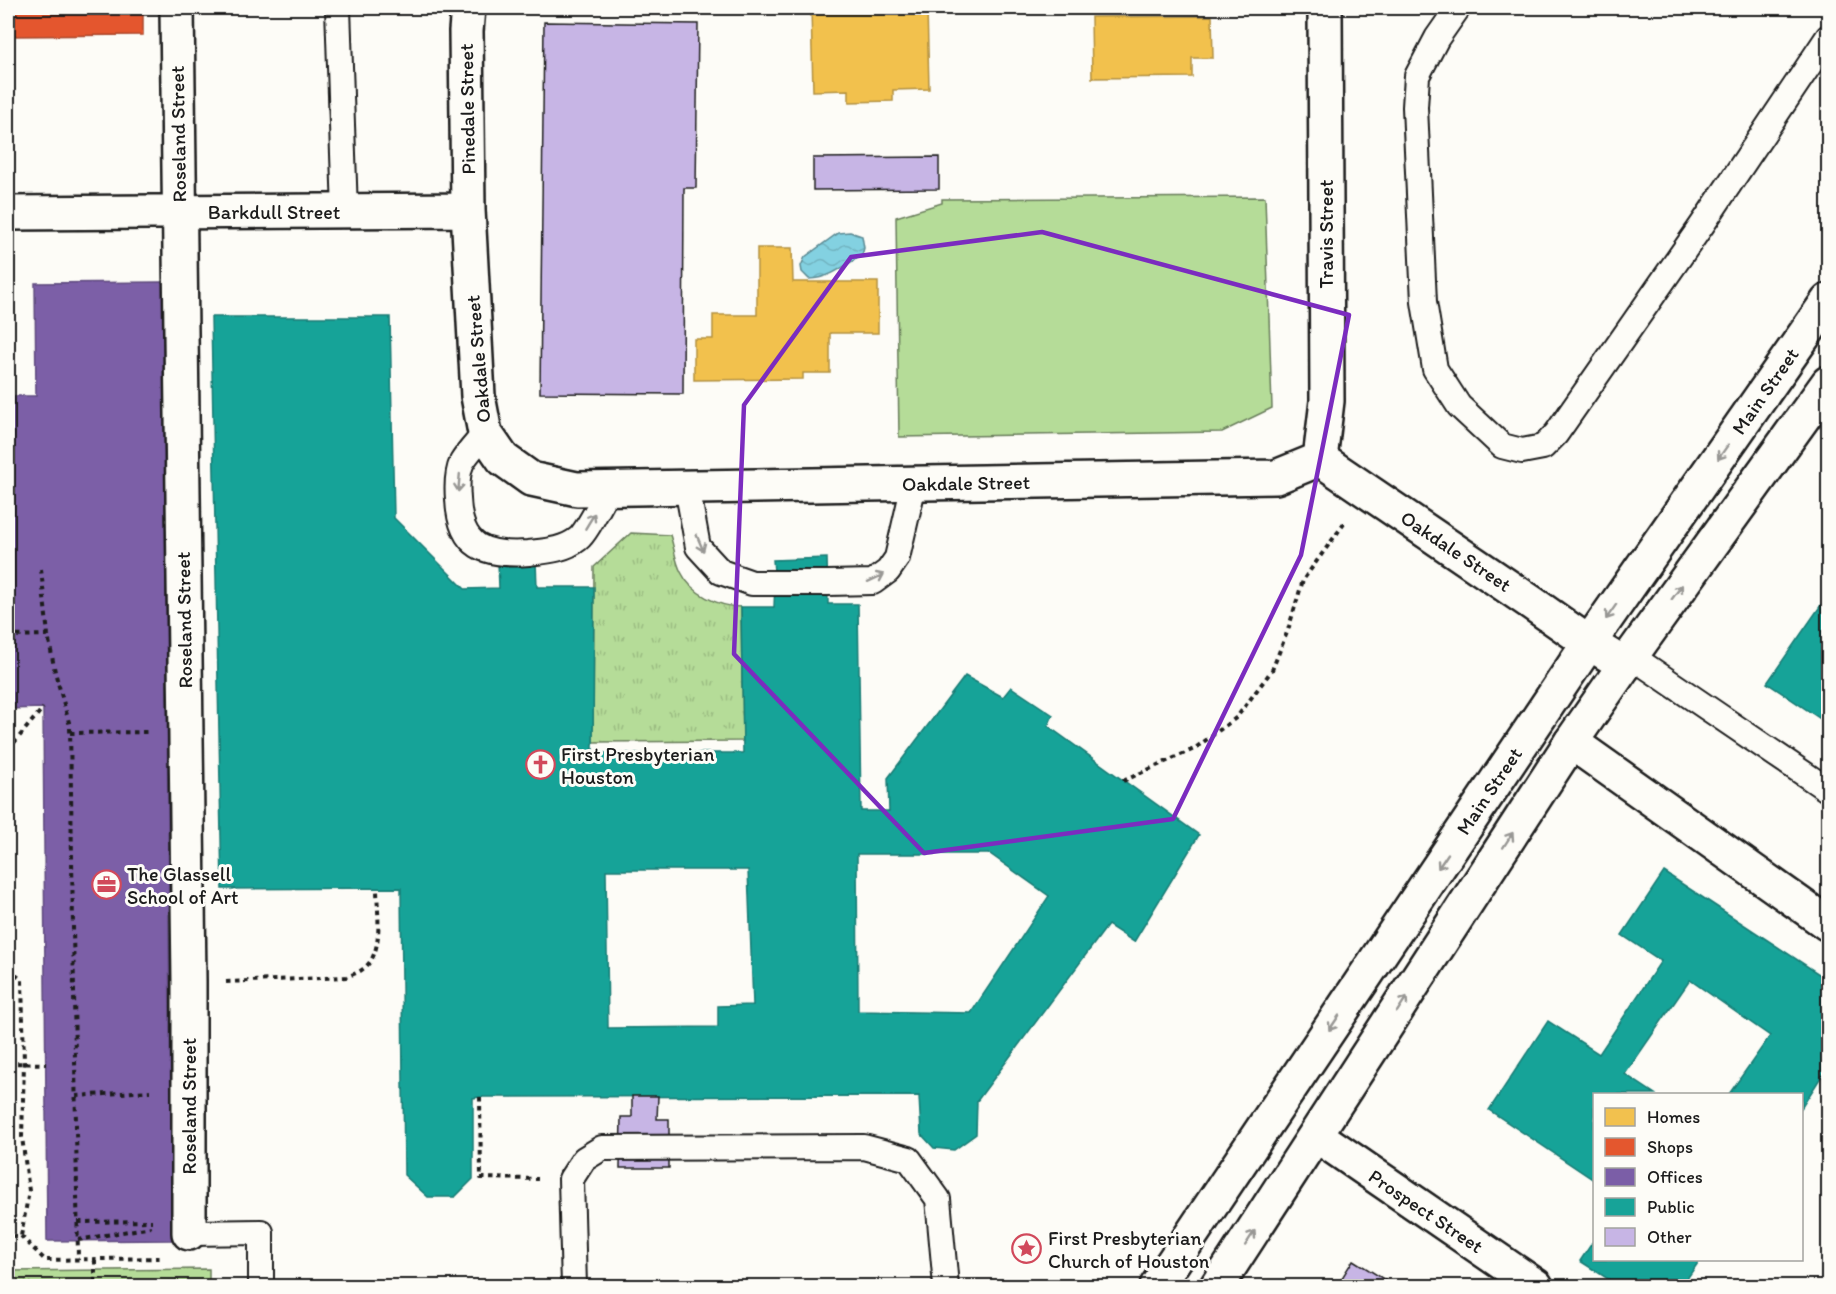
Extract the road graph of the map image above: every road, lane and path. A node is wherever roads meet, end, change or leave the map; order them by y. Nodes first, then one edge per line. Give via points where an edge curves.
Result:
1 (177, 8) edge
2 (338, 8) edge
3 (468, 8) edge
4 (1325, 8) edge
5 (1458, 8) edge
6 (1828, 38) edge
7 (468, 210) junction
8 (345, 212) junction
9 (8, 213) edge
10 (178, 213) junction
11 (1828, 301) edge
12 (1828, 384) edge
13 (485, 433) junction
14 (1320, 459) junction
15 (914, 484) junction
16 (687, 487) junction
17 (609, 488) junction
18 (1368, 492) junction
19 (41, 569) dead end
20 (48, 635) junction
21 (8, 636) edge
22 (1589, 643) junction
23 (1628, 660) junction
24 (43, 708) dead end
25 (148, 732) dead end
26 (70, 733) junction
27 (1571, 742) junction
28 (8, 750) edge
29 (1123, 781) dead end
30 (1828, 790) edge
31 (377, 888) dead end
32 (1828, 924) edge
33 (8, 969) edge
34 (219, 982) dead end
35 (8, 1063) edge
36 (24, 1063) junction
37 (46, 1064) dead end
38 (159, 1091) dead end
39 (76, 1096) junction
40 (480, 1097) dead end
41 (1317, 1135) junction
42 (572, 1179) junction
43 (78, 1222) junction
44 (189, 1233) junction
45 (8, 1236) edge
46 (21, 1236) junction
47 (78, 1240) junction
48 (78, 1260) junction
49 (95, 1260) junction
50 (95, 1287) edge
51 (261, 1287) edge
52 (574, 1287) edge
53 (946, 1287) edge
54 (1157, 1287) edge
55 (1217, 1287) edge
56 (1536, 1287) edge

1 - 10 street, Roseland Street
2 - 8 lane
3 - 7 street, Pinedale Street
4 - 14 street, Travis Street via 1327,401
5 - 6 lane via 1417,76 1424,302 1435,369 1459,406 1502,446 1522,451 1544,447 1556,435
7 - 8 street, Barkdull Street
7 - 13 street, Oakdale Street via 478,396
8 - 10 street, Barkdull Street
9 - 10 street, Barkdull Street
10 - 44 street, Roseland Street
11 -> 22 street, Main Street
23 -> 12 street
13 - 17 street, Oakdale Street via 503,459 531,479 577,489
13 -> 17 lane via 462,463 457,481 459,518 466,536 480,547 498,553 527,553 567,545 579,538
14 - 15 street, Oakdale Street via 1276,477
14 - 18 street, Oakdale Street
15 - 16 street, Oakdale Street
16 -> 15 lane via 698,547 721,572 752,583 873,582 888,572 897,558
16 - 17 street, Oakdale Street
18 - 22 street, Oakdale Street
18 - 29 path via 1303,580 1272,670 1237,717 1194,749
19 - 20 path
20 - 21 path
20 - 26 path
22 - 23 street, Oakdale Street
22 -> 54 street, Main Street
23 - 27 street
23 - 30 lane
24 - 28 path
25 - 26 path
26 - 39 path
27 - 32 street
41 -> 27 street
31 - 34 path via 374,957 363,969 346,977
33 - 36 path via 22,980
35 - 36 path
36 - 37 path
36 - 46 path via 22,1137 29,1191
38 - 39 path
39 - 43 path
40 - 42 path via 481,1178
55 -> 41 street
41 - 56 street, Prospect Street
42 - 52 lane
42 - 53 lane via 584,1159 602,1148 864,1147 909,1159 938,1199
43 - 47 path
43 - 47 path via 154,1221 160,1225
44 - 49 path via 166,1258
44 - 51 lane via 261,1232
45 - 46 path
46 - 48 path via 45,1260
47 - 48 path
48 - 49 path
49 - 50 path

